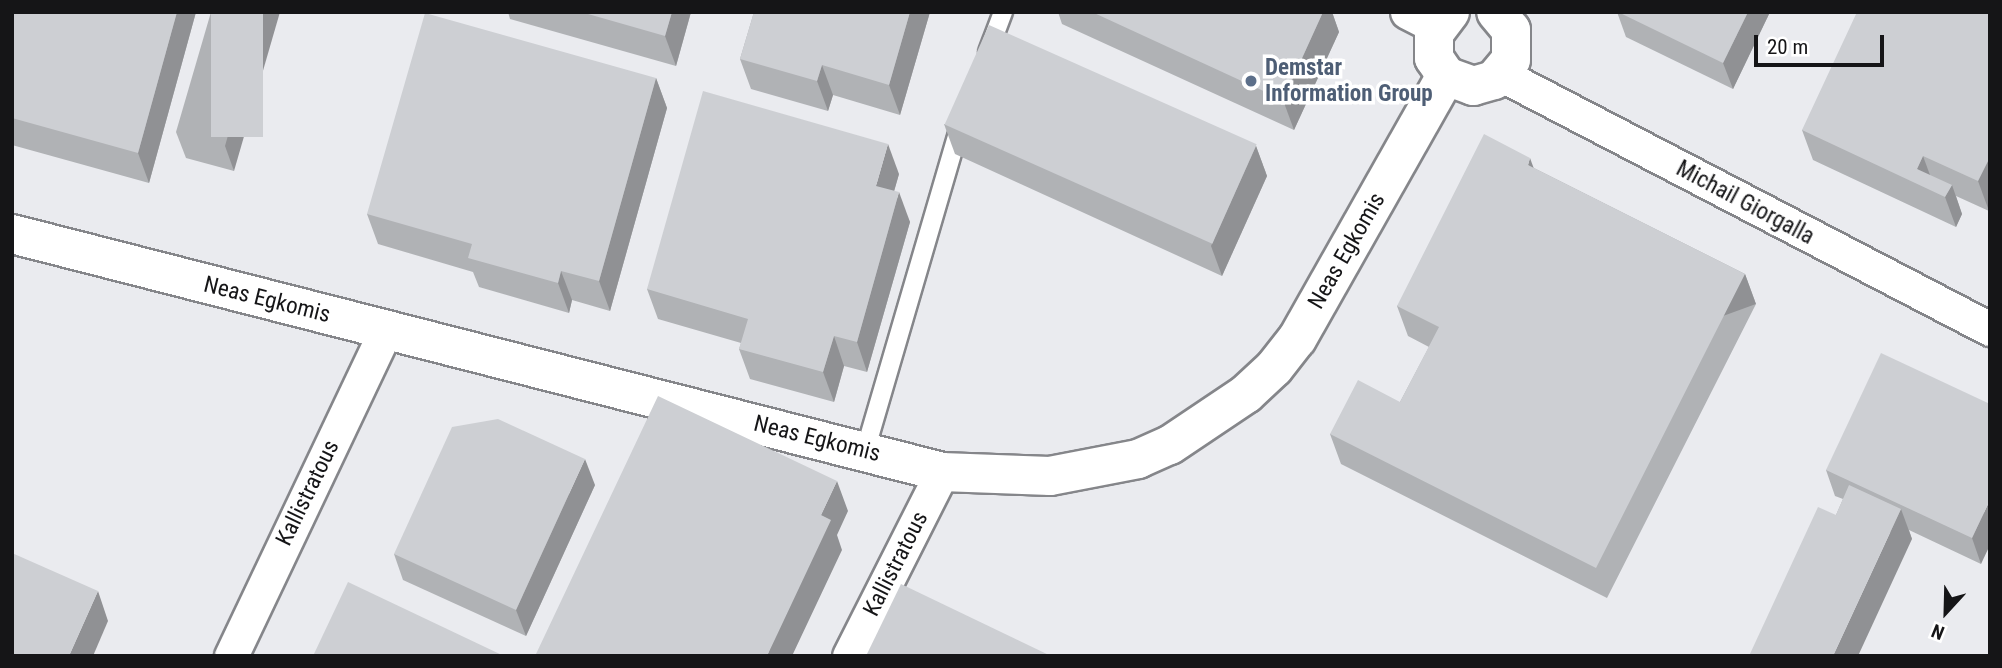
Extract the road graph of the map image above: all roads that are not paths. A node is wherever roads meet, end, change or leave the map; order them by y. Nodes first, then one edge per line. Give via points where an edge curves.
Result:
1 (1003, 12) edge
2 (1496, 12) edge
3 (1431, 17) edge
4 (980, 74) edge
5 (1502, 75) junction
6 (1446, 76) junction
7 (966, 112) edge
8 (12, 234) edge
9 (1990, 329) edge
10 (386, 330) junction
11 (865, 450) junction
12 (942, 471) junction
13 (230, 656) edge
14 (849, 656) edge

1 - 4 lane
2 - 5 street via 1514,43
3 - 6 street via 1434,58
5 - 6 street via 1473,86
5 - 9 street, Michail Giorgalla
6 - 12 street, Neas Egkomis via 1297,339 1246,394 1170,445 1138,459 1051,476
7 - 11 lane
8 - 10 street, Neas Egkomis
10 - 11 street, Neas Egkomis
10 - 13 street, Kallistratous
11 - 12 street, Neas Egkomis
12 - 14 street, Kallistratous

